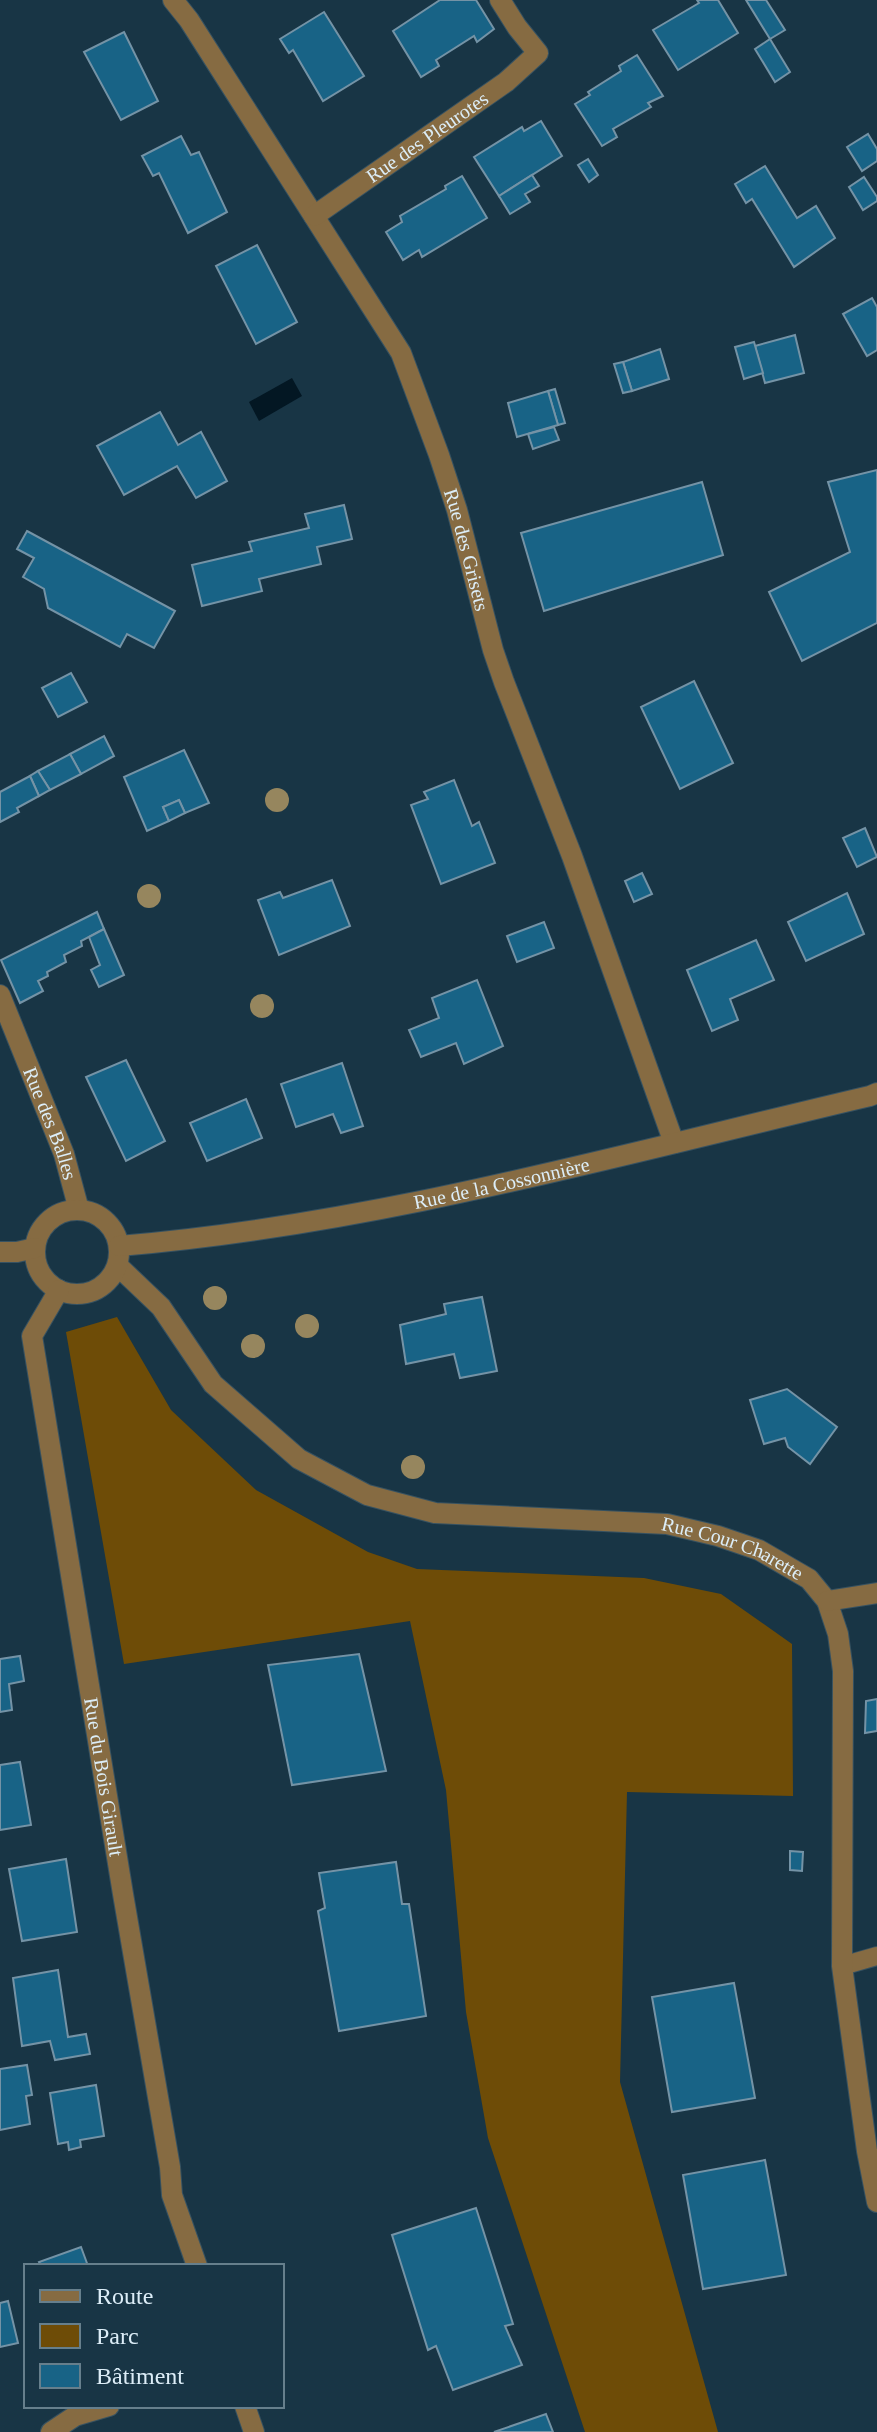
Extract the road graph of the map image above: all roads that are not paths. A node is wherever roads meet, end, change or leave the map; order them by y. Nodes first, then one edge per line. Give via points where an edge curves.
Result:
1 (173, 0) edge
2 (500, 0) edge
3 (314, 216) junction
4 (0, 995) edge
5 (877, 1093) edge
6 (674, 1143) junction
7 (79, 1210) junction
8 (35, 1248) junction
9 (0, 1252) edge
10 (118, 1256) junction
11 (59, 1290) junction
12 (877, 1593) edge
13 (827, 1601) junction
14 (877, 1956) edge
15 (842, 1966) junction
16 (877, 2202) edge
17 (196, 2264) edge
18 (102, 2408) edge
19 (246, 2408) edge
20 (51, 2432) edge
21 (254, 2432) edge

1 - 3 street, Rue des Grisets
2 - 3 street, Rue des Pleurotes via 538,53 506,82
3 - 6 street, Rue des Grisets via 401,353 457,510 496,660
4 - 7 street, Rue des Balles via 64,1154
5 - 6 street, Rue de la Cossonnière
6 - 10 street, Rue de la Cossonnière via 337,1219
7 - 8 street via 45,1225
7 - 10 street via 106,1221 115,1232
8 - 9 street
8 - 11 street via 41,1273
10 - 11 street via 100,1288 73,1294
10 - 13 street, Rue Cour Charette via 161,1307 213,1384 299,1459 367,1495 435,1513 667,1524 759,1550 809,1579
11 - 17 street, Rue du Bois Girault via 32,1336 172,2195
12 - 13 street
13 - 15 street, Rue Cour Charette via 843,1671
14 - 15 lane
15 - 16 street, Rue Cour Charette
18 - 20 street via 75,2416
19 - 21 street

